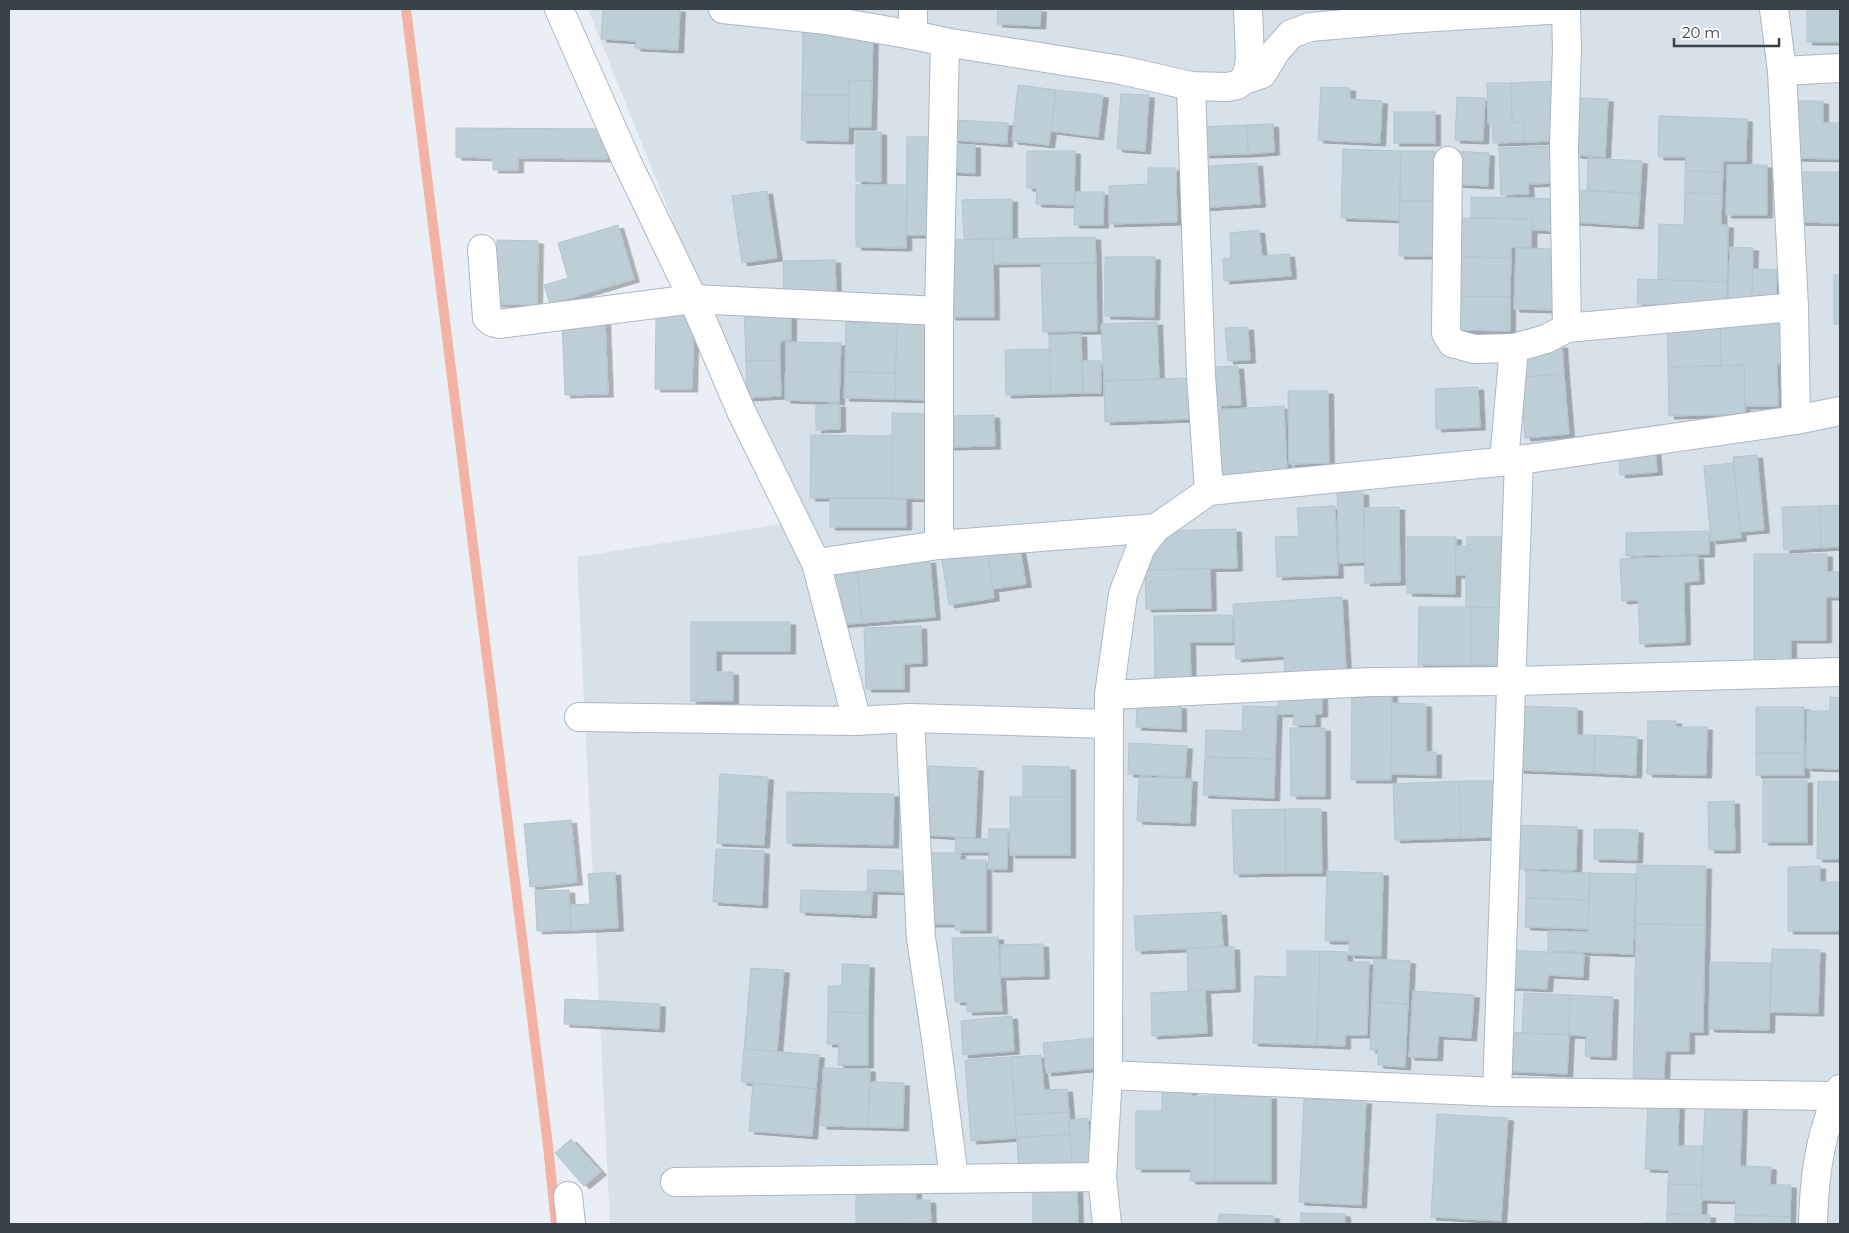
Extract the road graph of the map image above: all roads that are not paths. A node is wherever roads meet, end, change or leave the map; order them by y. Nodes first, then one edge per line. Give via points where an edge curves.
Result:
1 (559, 9) edge
2 (723, 9) edge
3 (1248, 9) edge
4 (1565, 9) edge
5 (1774, 9) edge
6 (913, 22) edge
7 (945, 42) junction
8 (1840, 68) edge
9 (1782, 71) junction
10 (1244, 80) junction
11 (1191, 86) junction
12 (1448, 161) dead end
13 (482, 248) dead end
14 (693, 299) junction
15 (1794, 307) junction
16 (939, 311) junction
17 (1567, 328) junction
18 (1514, 348) junction
19 (1840, 411) edge
20 (1796, 420) junction
21 (1512, 460) junction
22 (1209, 491) junction
23 (1156, 528) junction
24 (939, 545) junction
25 (816, 563) junction
26 (1840, 672) edge
27 (1512, 680) junction
28 (1109, 694) junction
29 (579, 717) dead end
30 (910, 718) junction
31 (857, 721) junction
32 (1108, 724) junction
33 (1108, 1075) junction
34 (1497, 1092) junction
35 (1838, 1093) edge
36 (1102, 1177) junction
37 (954, 1178) junction
38 (675, 1182) dead end
39 (568, 1196) dead end
40 (571, 1224) edge
41 (1107, 1224) edge
42 (1812, 1224) edge

1 - 14 street
2 - 6 street via 826,20
3 - 10 street via 1250,60
4 - 10 street via 1310,27 1291,34 1262,74
4 - 17 street
5 - 9 street
6 - 7 street
7 - 11 street via 1121,70
7 - 16 street
8 - 9 street
9 - 15 street
10 - 11 street via 1227,87
11 - 22 street via 1201,375
12 - 18 street via 1446,333 1452,343 1474,349
13 - 14 street via 486,312 492,322 506,323
14 - 16 street
14 - 25 street via 741,411
15 - 17 street
15 - 20 street
16 - 24 street
17 - 18 street via 1546,339
18 - 21 street
19 - 20 street
20 - 21 street
21 - 22 street
21 - 27 street
22 - 23 street
23 - 24 street
23 - 28 street via 1141,547 1123,594
24 - 25 street
25 - 31 street
26 - 27 street
27 - 28 street via 1371,682
27 - 34 street
28 - 32 street
29 - 31 street
30 - 31 street
30 - 32 street
30 - 37 street via 921,938
32 - 33 street
33 - 34 street
33 - 36 street
34 - 35 street
35 - 42 street via 1821,1140
36 - 37 street
36 - 41 street
37 - 38 street
39 - 40 street

